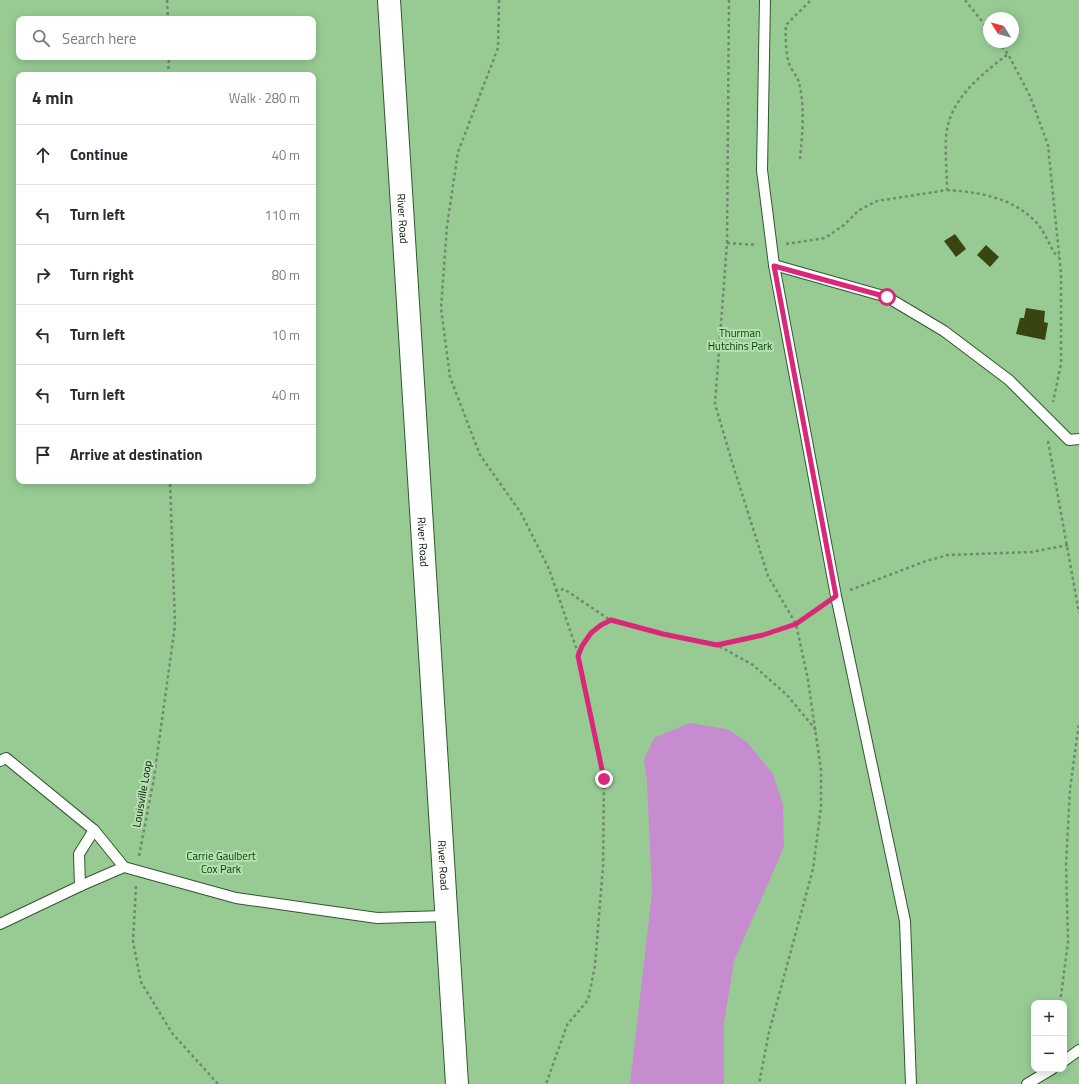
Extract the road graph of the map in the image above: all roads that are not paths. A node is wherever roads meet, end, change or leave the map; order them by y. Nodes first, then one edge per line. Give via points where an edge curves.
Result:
1 (388, 0) edge
2 (765, 0) edge
3 (774, 266) junction
4 (1079, 439) edge
5 (2, 757) edge
6 (94, 830) junction
7 (124, 867) junction
8 (80, 886) junction
9 (446, 916) junction
10 (0, 924) edge
11 (1079, 1050) edge
12 (1067, 1059) edge
13 (1047, 1072) edge
14 (457, 1084) edge
15 (911, 1084) edge
16 (1027, 1084) edge

1 - 9 street, River Road
2 - 3 lane via 762,170
3 - 4 lane via 887,297 944,331 1009,380 1069,440
3 - 15 lane via 836,596 904,922
5 - 6 lane
6 - 7 lane
6 - 8 lane via 79,854
7 - 8 lane
7 - 9 lane via 243,899 377,918
8 - 10 lane
9 - 14 street, River Road
11 - 12 lane
13 - 16 lane

